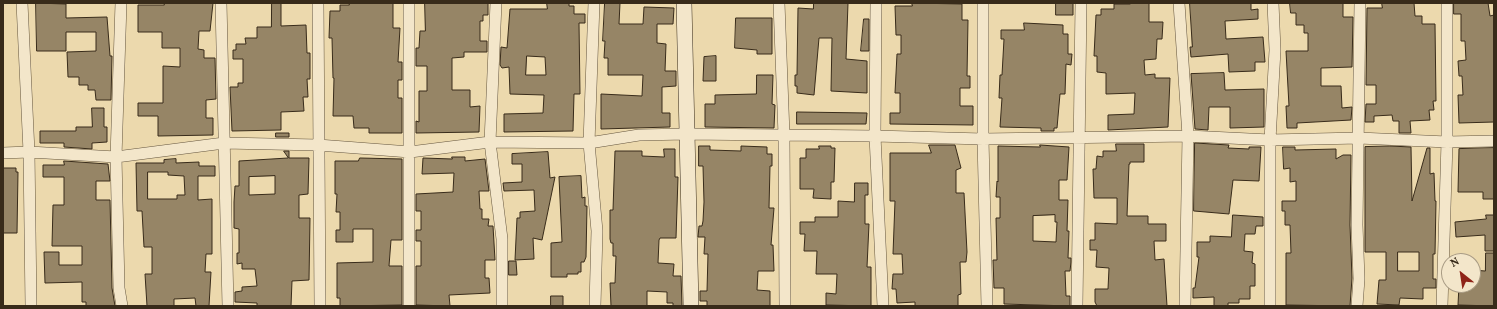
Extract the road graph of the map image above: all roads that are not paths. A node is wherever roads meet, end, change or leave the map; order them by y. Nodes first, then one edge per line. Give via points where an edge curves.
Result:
1 (22, 3) edge
2 (121, 3) edge
3 (221, 3) edge
4 (318, 3) edge
5 (409, 3) edge
6 (496, 3) edge
7 (594, 3) edge
8 (684, 3) edge
9 (779, 3) edge
10 (876, 3) edge
11 (983, 3) edge
12 (1081, 3) edge
13 (1179, 3) edge
14 (1273, 3) edge
15 (1360, 3) edge
16 (1447, 3) edge
17 (686, 134) junction
18 (784, 135) junction
19 (875, 136) junction
20 (1188, 136) junction
21 (1079, 138) junction
22 (1359, 138) junction
23 (983, 139) junction
24 (1270, 140) junction
25 (490, 142) junction
26 (1448, 142) junction
27 (1494, 142) edge
28 (589, 143) junction
29 (224, 144) junction
30 (318, 145) junction
31 (29, 152) junction
32 (410, 152) junction
33 (3, 154) edge
34 (116, 157) junction
35 (31, 306) edge
36 (122, 306) edge
37 (228, 306) edge
38 (320, 306) edge
39 (409, 306) edge
40 (502, 306) edge
41 (596, 306) edge
42 (691, 306) edge
43 (786, 306) edge
44 (883, 306) edge
45 (987, 306) edge
46 (1077, 306) edge
47 (1185, 306) edge
48 (1270, 306) edge
49 (1357, 306) edge
50 (1442, 306) edge

1 - 31 street
2 - 34 street
3 - 29 street
4 - 30 street
5 - 32 street
6 - 25 street
7 - 28 street
8 - 17 street
9 - 18 street
10 - 19 street
11 - 23 street
12 - 21 street
13 - 20 street
14 - 24 street via 1275,50
15 - 22 street
16 - 26 street
17 - 18 street
17 - 28 street via 639,135
17 - 42 street
18 - 19 street
18 - 43 street
19 - 23 street
19 - 44 street
20 - 21 street
20 - 24 street
20 - 47 street
21 - 23 street
21 - 46 street
22 - 24 street
22 - 26 street
22 - 49 street
23 - 45 street
24 - 48 street
25 - 28 street
25 - 32 street
25 - 40 street via 502,240
26 - 27 street
26 - 50 street
28 - 41 street via 597,231
29 - 30 street
29 - 34 street
29 - 37 street
30 - 32 street
30 - 38 street
31 - 33 street
31 - 34 street
31 - 35 street
32 - 39 street
34 - 36 street via 119,288

